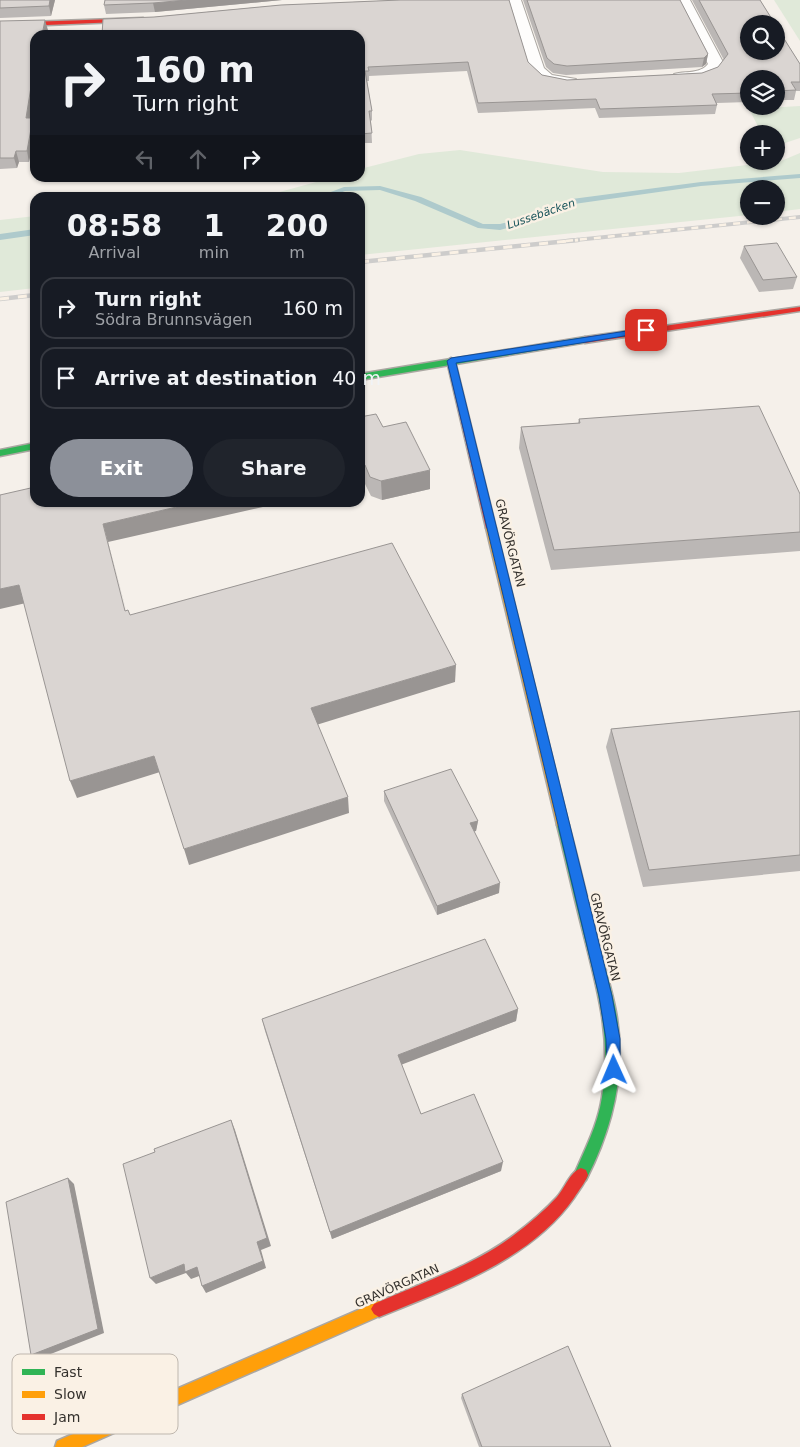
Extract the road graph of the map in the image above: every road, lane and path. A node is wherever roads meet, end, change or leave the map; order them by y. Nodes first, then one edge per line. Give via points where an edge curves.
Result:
1 (514, 0) edge
2 (683, 0) edge
3 (155, 19) edge
4 (0, 25) edge
5 (668, 77) edge
6 (585, 82) edge
7 (800, 309) edge
8 (451, 361) junction
9 (365, 376) edge
10 (30, 447) edge
11 (0, 453) edge
12 (178, 1397) edge
13 (93, 1434) edge
14 (63, 1447) edge

1 - 6 street via 540,75 556,81
2 - 5 street via 716,64 709,72 700,75
3 - 4 street
7 - 8 street
8 - 9 street
8 - 12 street, GRAVÖRGATAN via 610,1018 614,1060 606,1124 584,1170 569,1192 520,1243 493,1259
10 - 11 street
13 - 14 street, GRAVÖRGATAN

